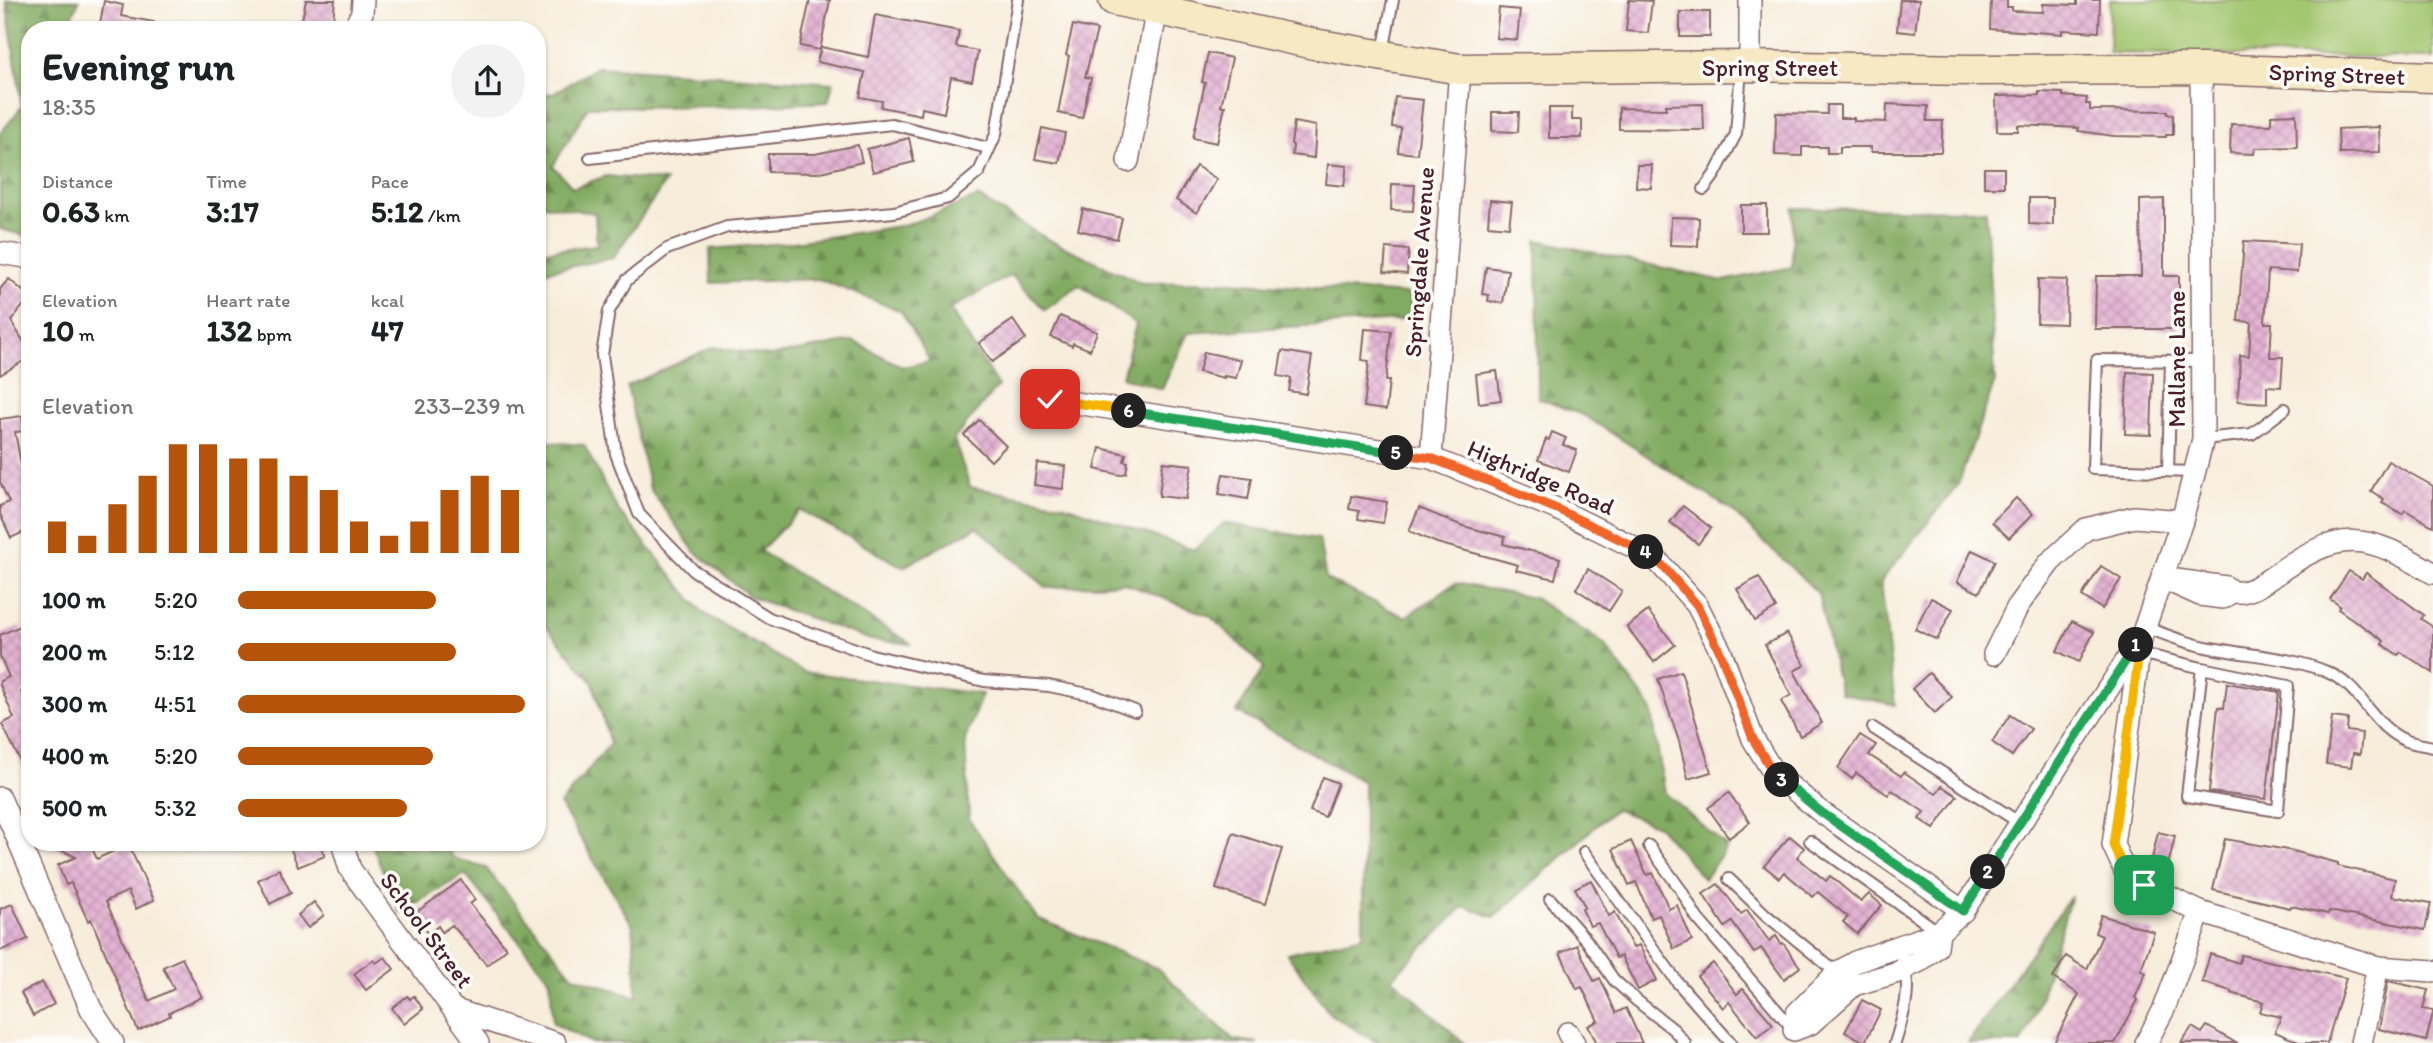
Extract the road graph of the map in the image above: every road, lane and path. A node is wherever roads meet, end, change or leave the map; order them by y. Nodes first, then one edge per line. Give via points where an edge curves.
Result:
1 (363, 0) edge
2 (1018, 0) edge
3 (1114, 0) edge
4 (1392, 0) edge
5 (1750, 0) edge
6 (1157, 9) junction
7 (358, 21) edge
8 (1382, 56) junction
9 (1746, 66) junction
10 (1460, 69) junction
11 (2201, 69) junction
12 (2433, 77) edge
13 (988, 148) junction
14 (590, 158) dead end
15 (1128, 161) dead end
16 (1704, 188) dead end
17 (0, 253) edge
18 (21, 256) edge
19 (2171, 361) junction
20 (2203, 361) junction
21 (1050, 399) dead end
22 (2285, 409) dead end
23 (2203, 439) junction
24 (1431, 458) junction
25 (2168, 471) junction
26 (2194, 472) junction
27 (2182, 521) junction
28 (2433, 573) edge
29 (2162, 578) junction
30 (2141, 639) junction
31 (1994, 654) dead end
32 (2202, 668) junction
33 (1135, 711) dead end
34 (1873, 728) dead end
35 (2433, 747) edge
36 (0, 798) edge
37 (2020, 823) junction
38 (1810, 841) dead end
39 (21, 846) edge
40 (1649, 846) dead end
41 (23, 851) edge
42 (345, 851) edge
43 (1584, 852) dead end
44 (1728, 879) dead end
45 (1550, 899) dead end
46 (1963, 911) junction
47 (2200, 912) junction
48 (1939, 932) junction
49 (1903, 958) junction
50 (2378, 967) junction
51 (2433, 971) edge
52 (1837, 973) junction
53 (455, 1010) junction
54 (1790, 1037) edge
55 (113, 1043) edge
56 (478, 1043) edge
57 (555, 1043) edge
58 (1685, 1043) edge
59 (1731, 1043) edge
60 (1895, 1043) edge
61 (2146, 1043) edge
62 (2361, 1043) edge

1 - 7 street
2 - 13 lane via 996,134
3 - 6 main road, Spring Street
4 - 8 lane
5 - 9 street
6 - 8 main road, Spring Street
6 - 15 street
8 - 10 main road, Spring Street
9 - 10 main road, Spring Street
9 - 11 main road, Spring Street
9 - 16 lane via 1736,134
10 - 24 street, Springdale Avenue
11 - 12 main road, Spring Street
11 - 20 street, Mallane Lane
13 - 14 lane via 892,124
13 - 33 lane via 979,172 948,198 894,212 727,227 667,250 626,280 609,311 602,355 616,454 639,514 693,570 769,618 872,655 984,681 1082,693
17 - 18 street
19 - 20 lane
19 - 25 lane
19 - 25 lane via 2097,360 2093,468
20 - 23 street, Mallane Lane
21 - 24 street, Highridge Road
22 - 23 lane via 2252,434
23 - 26 street, Mallane Lane
24 - 46 street, Highridge Road via 1557,509 1654,556 1697,605 1753,739 1773,772 1821,812
25 - 26 lane
26 - 27 street, Mallane Lane
27 - 29 street, Mallane Lane
27 - 31 street via 2134,517 2086,529 2042,572 2019,604
28 - 29 street via 2396,551 2355,540 2318,547 2253,590 2231,592 2223,598 2200,595
29 - 30 street, Mallane Lane
30 - 32 lane
30 - 35 lane via 2278,657 2327,671 2347,682 2392,732
30 - 37 street, Mallane Lane
30 - 47 street, Mallane Lane via 2113,845 2125,871
32 - 32 lane via 2187,796 2278,811 2288,685
34 - 37 lane
36 - 39 street
37 - 46 street, Mallane Lane
38 - 48 lane
40 - 54 lane via 1697,918
41 - 55 street via 92,1009
42 - 53 street, School Street via 350,869
43 - 59 lane via 1678,983
44 - 52 lane
45 - 58 lane via 1614,979
46 - 48 street, Mallane Lane
47 - 50 street, Mallane Lane
47 - 61 street via 2164,1009
48 - 49 street, Mallane Lane
49 - 52 street, Mallane Lane via 1854,962
49 - 54 street, Mallane Lane via 1854,985
49 - 60 lane via 1907,1007
50 - 51 street, Mallane Lane
50 - 62 street
52 - 54 street, Mallane Lane via 1797,1013
53 - 56 street, School Street
53 - 57 street, School Street

